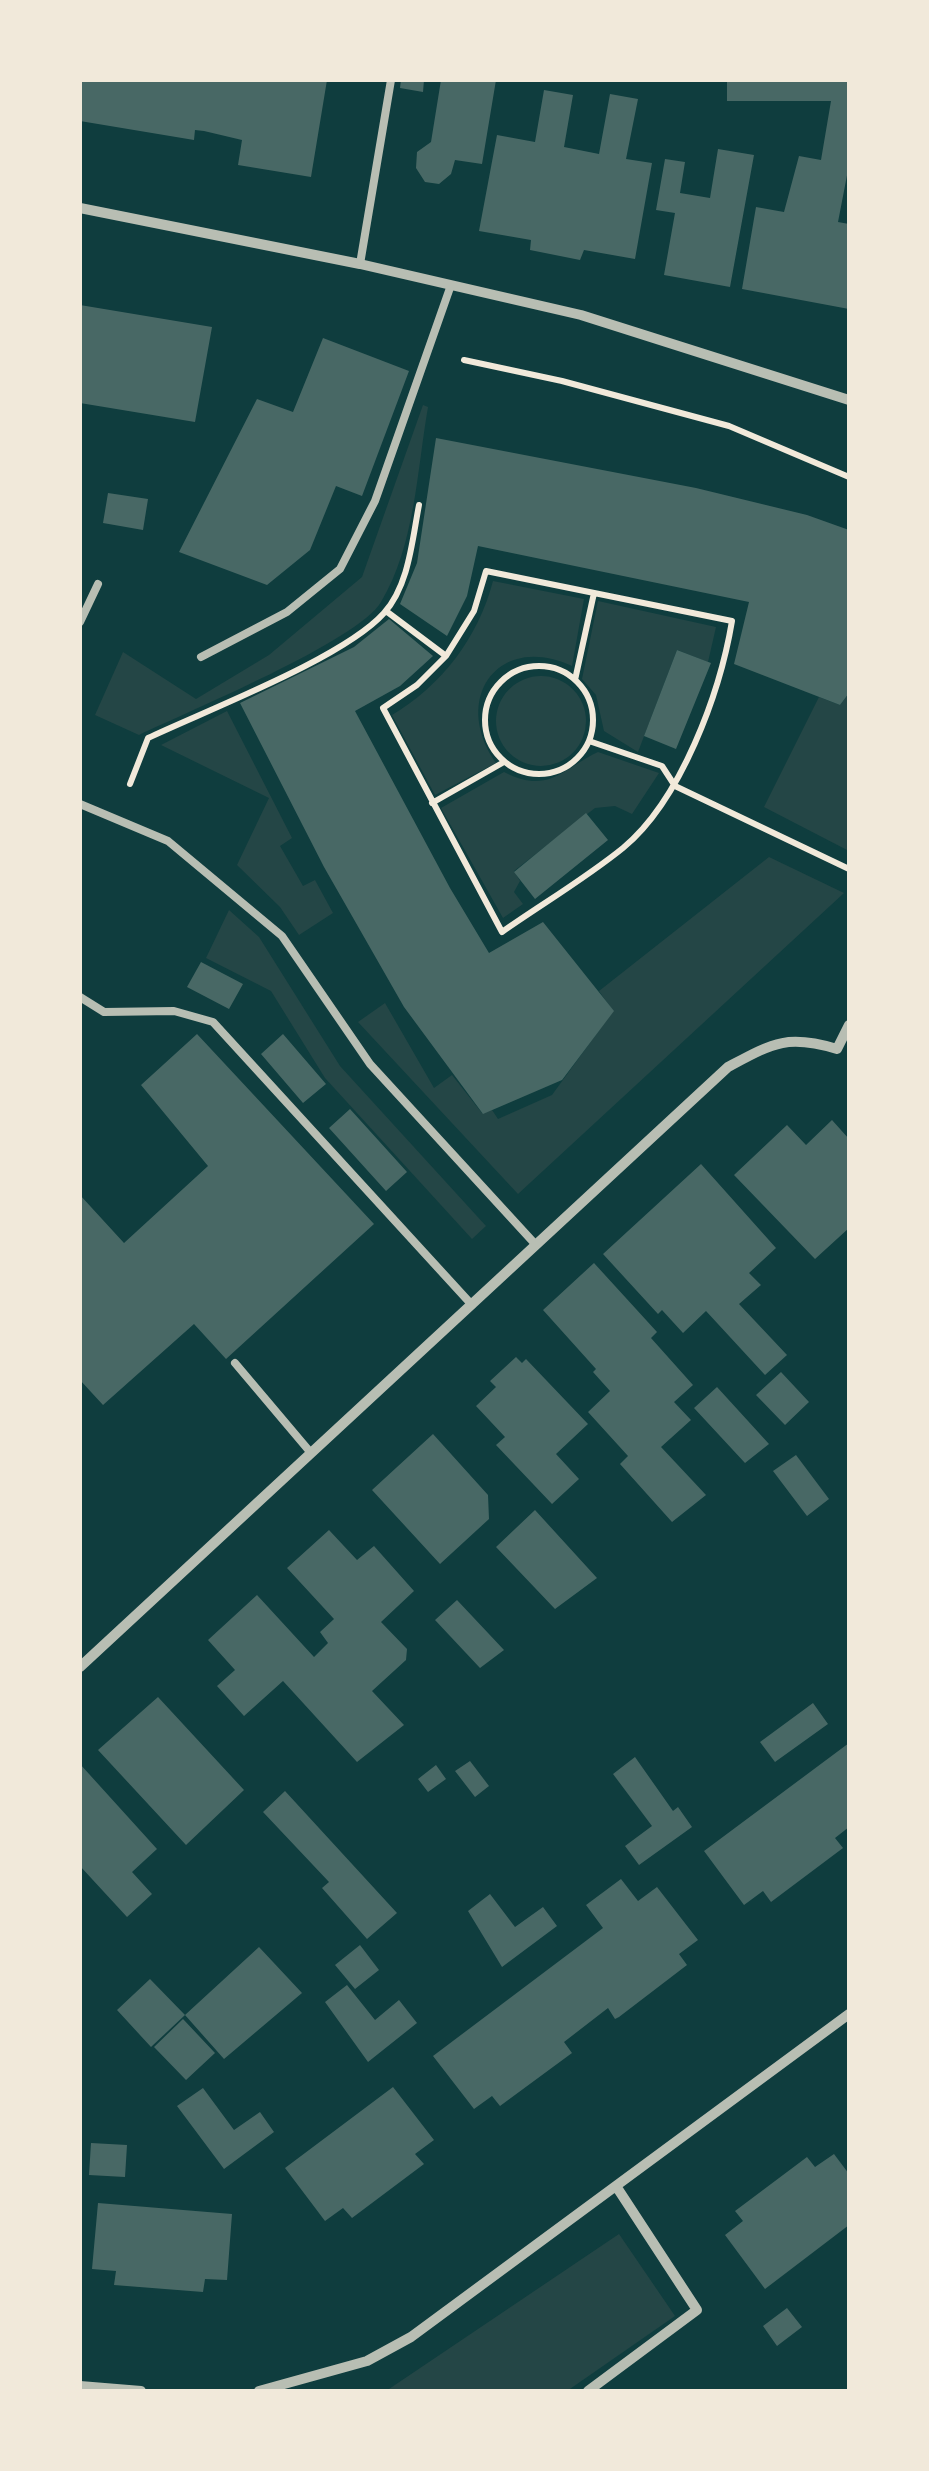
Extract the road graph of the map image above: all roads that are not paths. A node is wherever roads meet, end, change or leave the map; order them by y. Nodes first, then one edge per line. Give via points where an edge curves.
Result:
1 (391, 80) edge
2 (80, 208) edge
3 (360, 264) junction
4 (451, 285) junction
5 (849, 400) edge
6 (98, 584) dead end
7 (80, 622) edge
8 (201, 657) dead end
9 (80, 804) edge
10 (80, 997) edge
11 (849, 1025) edge
12 (837, 1050) junction
13 (849, 1056) edge
14 (536, 1245) junction
15 (472, 1305) junction
16 (235, 1363) dead end
17 (311, 1453) junction
18 (80, 1666) edge
19 (849, 2014) edge
20 (616, 2186) junction
21 (80, 2386) edge
22 (141, 2391) edge
23 (258, 2391) edge
24 (588, 2391) edge

1 - 3 lane
2 - 3 street
3 - 4 street
4 - 5 street via 581,315
4 - 8 lane via 375,501 340,569 287,612
6 - 7 lane
9 - 14 lane via 168,841 282,936 370,1064
10 - 15 lane via 104,1012 174,1011 214,1022
11 - 12 street
12 - 13 street
12 - 14 street via 801,1038 771,1044 728,1067
14 - 15 street
15 - 17 street
16 - 17 lane
17 - 18 street
19 - 20 street
20 - 23 street via 411,2337 368,2361
20 - 24 street via 697,2310
21 - 22 street

